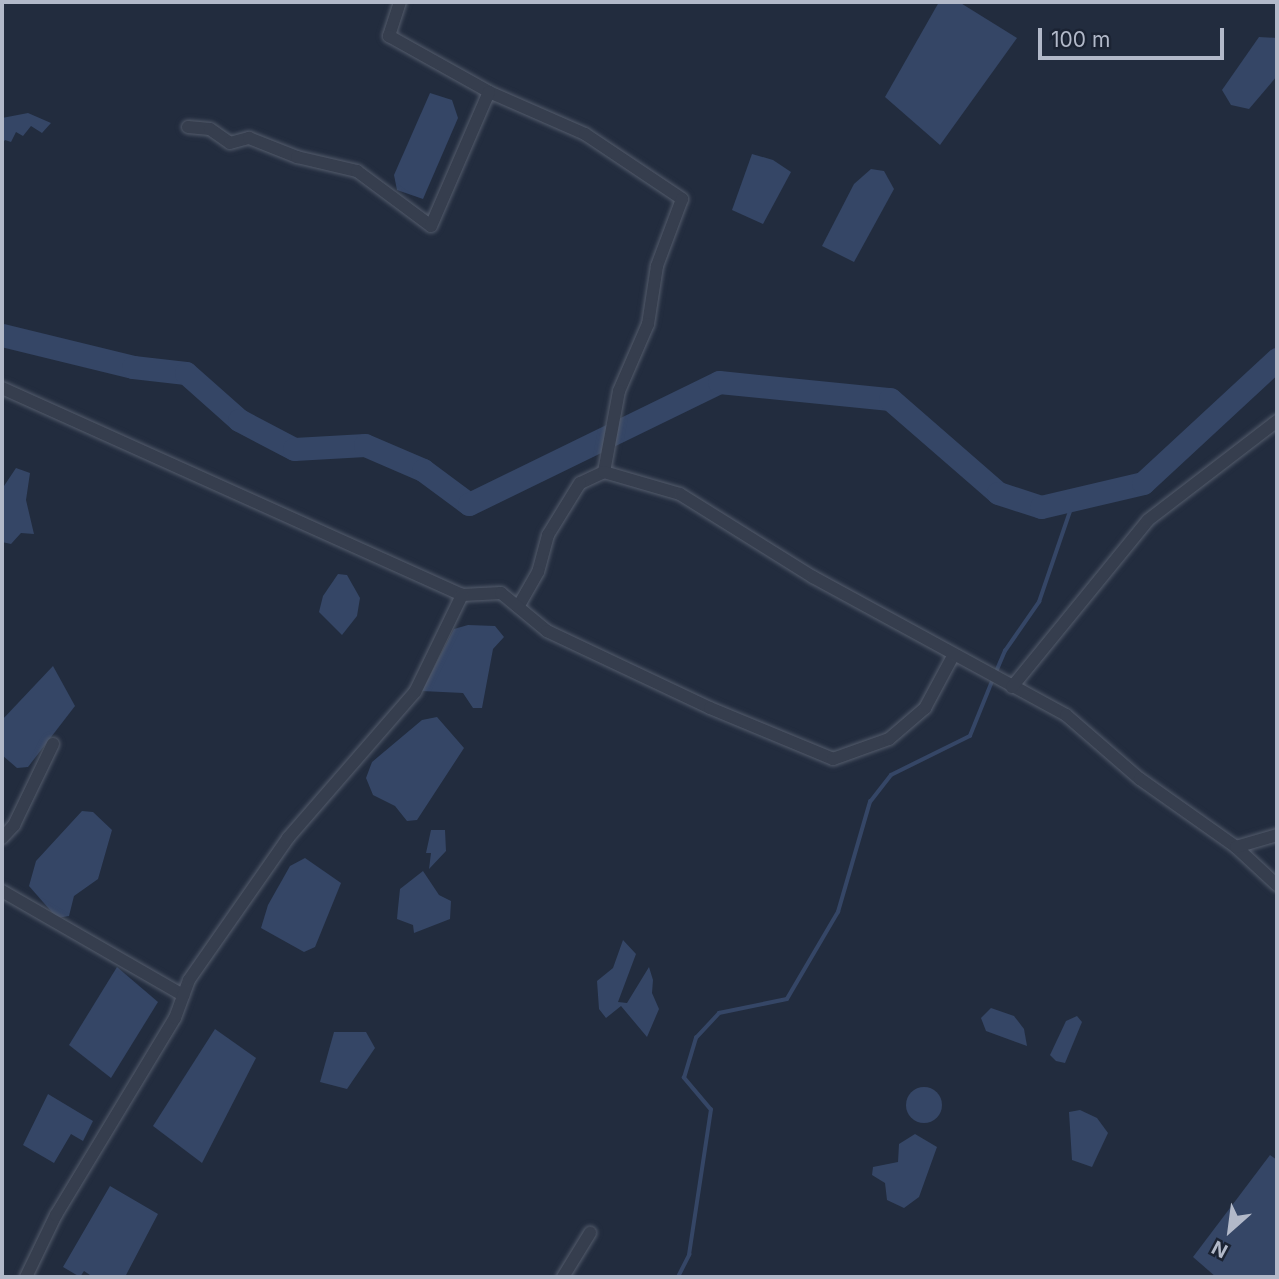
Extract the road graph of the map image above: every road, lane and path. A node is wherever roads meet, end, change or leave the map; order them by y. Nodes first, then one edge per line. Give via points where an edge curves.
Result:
1 (400, 2) edge
2 (489, 92) junction
3 (188, 127) dead end
4 (2, 388) edge
5 (1277, 421) edge
6 (604, 472) junction
7 (462, 595) junction
8 (518, 607) junction
9 (953, 656) junction
10 (1012, 687) junction
11 (53, 744) dead end
12 (1277, 835) edge
13 (2, 838) edge
14 (1236, 847) junction
15 (1277, 885) edge
16 (2, 891) edge
17 (183, 995) junction
18 (590, 1233) dead end
19 (26, 1277) edge
20 (563, 1277) edge

1 - 2 street via 389,36
2 - 3 street via 431,226 357,171 297,157 249,138 230,143 210,129
2 - 6 street via 585,134 682,199 657,267 648,324 619,391
4 - 7 street
5 - 10 street via 1148,520
6 - 8 street via 580,483 548,535 538,572
6 - 9 street via 680,494 813,577
7 - 8 street via 501,593
7 - 17 street via 415,692 288,838
8 - 9 street via 547,631 710,708 833,759 889,739 907,724 925,708
9 - 10 street
10 - 14 street via 1066,715 1140,779
11 - 13 street via 14,825
12 - 14 street
14 - 15 street
16 - 17 street
17 - 19 street via 175,1018 56,1215
18 - 20 street

